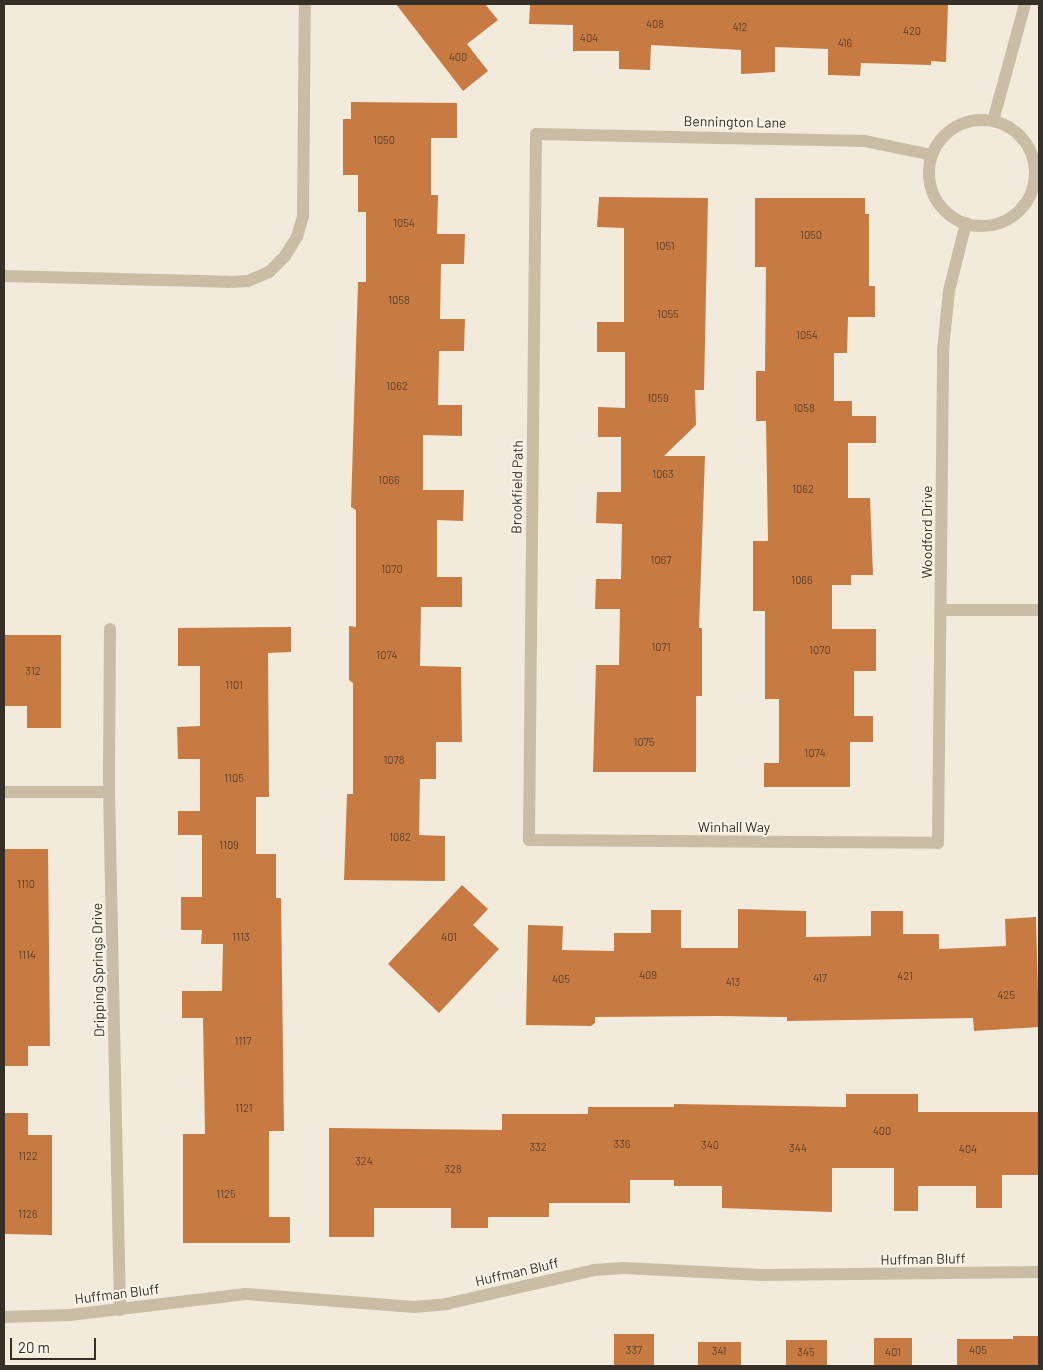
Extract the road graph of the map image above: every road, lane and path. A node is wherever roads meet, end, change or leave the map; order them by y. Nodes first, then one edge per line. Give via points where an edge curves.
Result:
1 (305, 4) edge
2 (1025, 4) edge
3 (993, 121) junction
4 (536, 134) joint
5 (932, 155) junction
6 (1037, 183) edge
7 (966, 223) junction
8 (4, 276) edge
9 (941, 610) junction
10 (1039, 610) edge
11 (110, 629) dead end
12 (4, 792) edge
13 (109, 792) junction
14 (529, 840) joint
15 (938, 843) joint
16 (1039, 1272) edge
17 (120, 1310) junction
18 (4, 1317) edge

1 - 8 street via 303,216 289,250 269,272 248,281 228,282
2 - 3 street
3 - 5 street via 968,122 956,127 946,134
3 - 6 street via 1009,127 1022,138 1033,159
4 - 5 street, Bennington Lane via 850,140 887,144
4 - 14 street, Brookfield Path
5 - 7 street via 930,176 935,196 948,212
6 - 7 street via 1024,206 1004,221 991,225
7 - 9 street, Woodford Drive via 944,320
9 - 10 street
9 - 15 street, Woodford Drive
11 - 13 street, Dripping Springs Drive
12 - 13 street
13 - 17 street, Dripping Springs Drive
14 - 15 street, Winhall Way
16 - 17 street, Huffman Bluff via 762,1275 624,1268 594,1270 446,1304 414,1307 246,1294
17 - 18 street, Huffman Bluff

